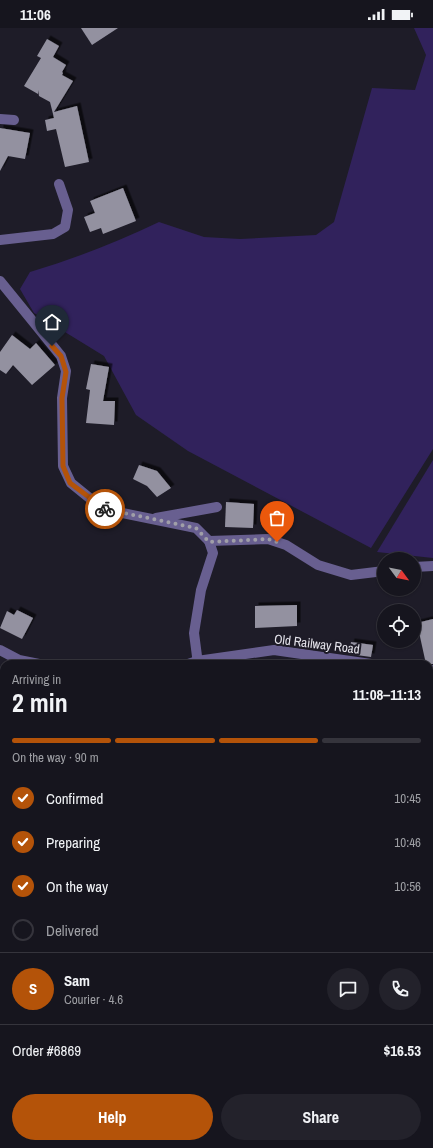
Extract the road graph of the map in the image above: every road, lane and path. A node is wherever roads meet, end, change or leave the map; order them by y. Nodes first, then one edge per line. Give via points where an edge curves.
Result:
1 (0, 119) edge
2 (14, 120) dead end
3 (59, 184) dead end
4 (0, 240) edge
5 (0, 281) edge
6 (217, 506) dead end
7 (150, 519) junction
8 (209, 542) junction
9 (433, 566) edge
10 (421, 567) edge
11 (377, 572) edge
12 (0, 650) edge
13 (19, 660) edge
14 (195, 660) edge
15 (213, 660) edge
16 (343, 660) edge

1 - 2 street
3 - 4 street via 68,210 65,227 52,234
5 - 7 street via 61,356 66,372 62,398 63,466 70,483 103,509
6 - 7 street
7 - 8 street via 196,528
8 - 11 street via 268,539 286,544 318,565 351,575
8 - 14 street via 213,553 201,590 194,633
9 - 10 street
12 - 13 street
15 - 16 street, Old Railway Road via 274,650

